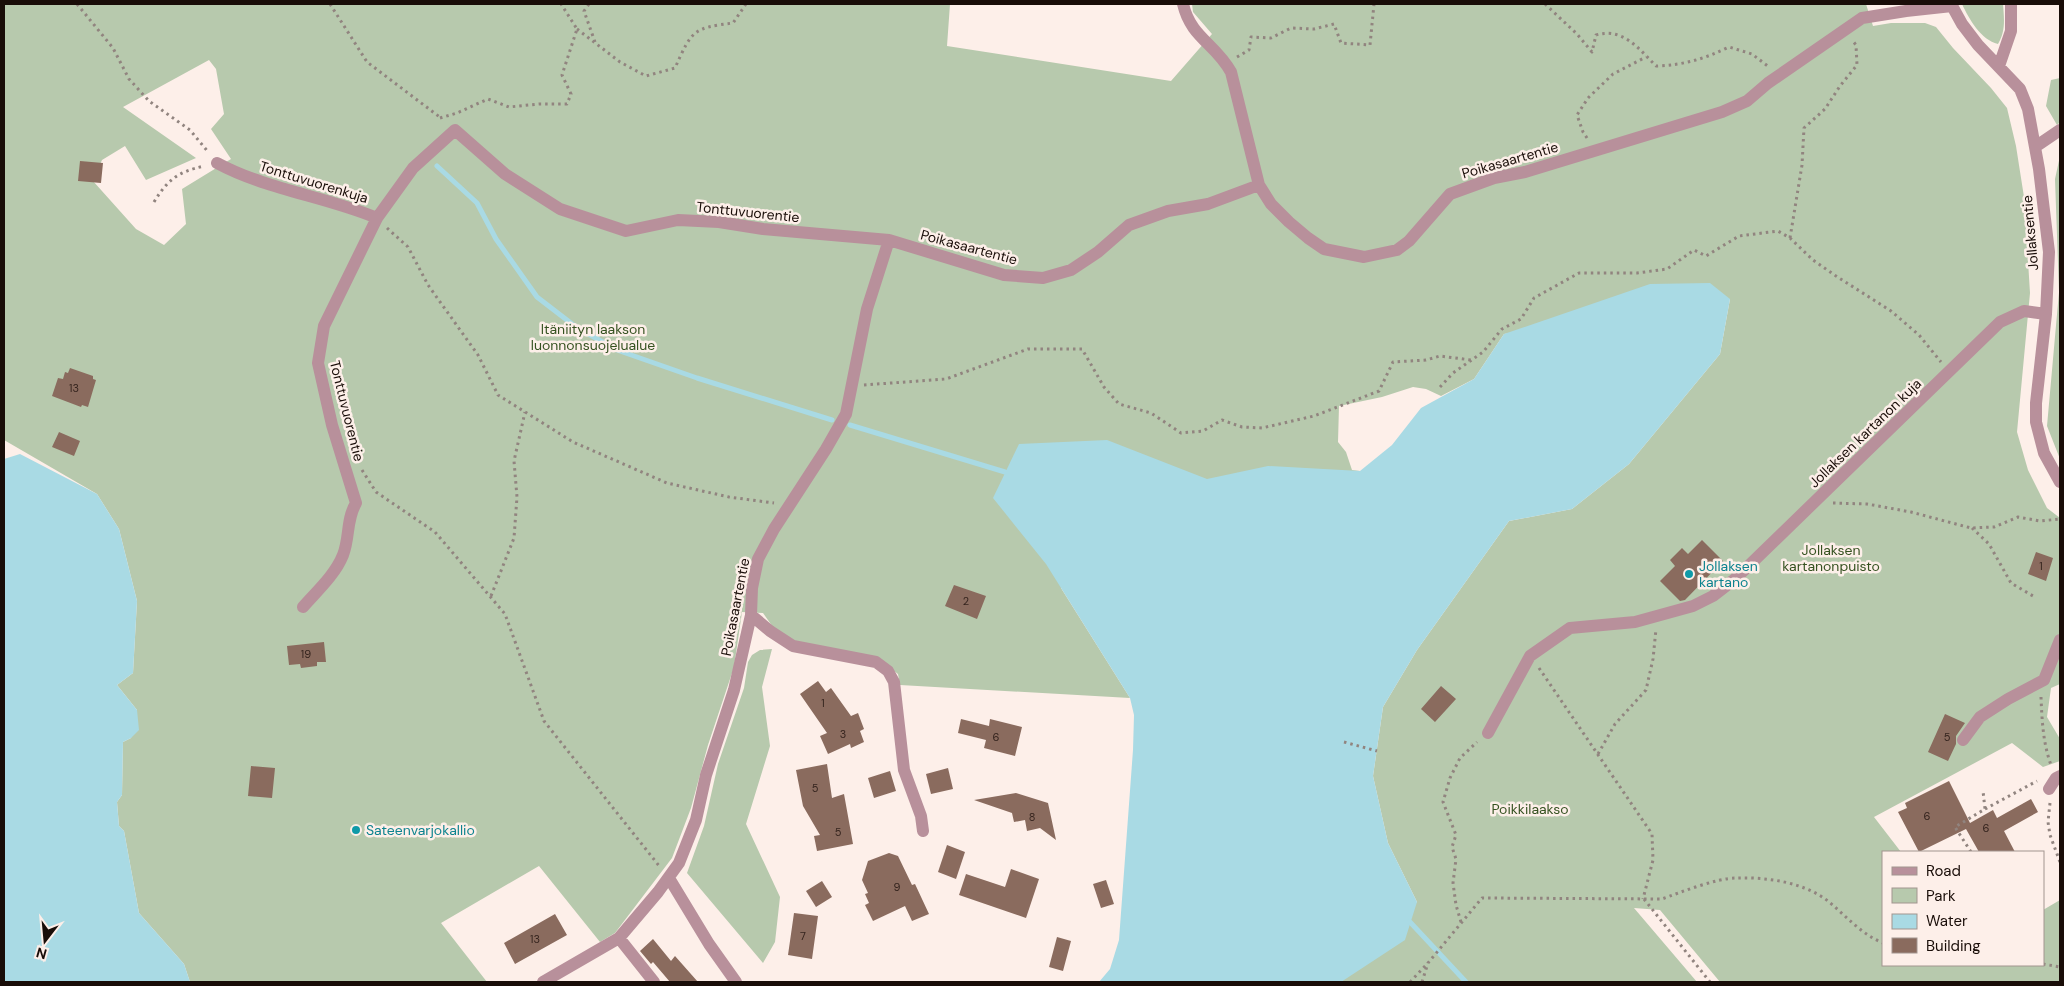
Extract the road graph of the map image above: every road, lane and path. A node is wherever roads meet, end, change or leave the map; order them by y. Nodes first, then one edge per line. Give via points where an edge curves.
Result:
1 (77, 4) edge
2 (330, 4) edge
3 (561, 4) edge
4 (589, 4) edge
5 (746, 4) edge
6 (1183, 4) edge
7 (1374, 4) edge
8 (1545, 4) edge
9 (2011, 4) edge
10 (1952, 5) edge
11 (1878, 9) edge
12 (577, 29) junction
13 (1844, 29) junction
14 (595, 43) junction
15 (1646, 57) junction
16 (1226, 64) junction
17 (1999, 66) junction
18 (1779, 75) junction
19 (440, 118) junction
20 (455, 130) junction
21 (2060, 130) edge
22 (2035, 147) junction
23 (1597, 150) junction
24 (217, 163) junction
25 (1260, 186) junction
26 (154, 202) dead end
27 (376, 218) junction
28 (1790, 238) junction
29 (889, 240) junction
30 (2046, 314) junction
31 (1471, 360) junction
32 (1948, 373) junction
33 (851, 386) junction
34 (1440, 387) dead end
35 (525, 412) junction
36 (341, 454) junction
37 (2060, 482) edge
38 (1814, 503) junction
39 (789, 505) junction
40 (2060, 520) edge
41 (1971, 528) junction
42 (491, 596) junction
43 (2033, 596) dead end
44 (303, 607) dead end
45 (751, 615) junction
46 (1655, 616) junction
47 (2060, 640) edge
48 (1530, 656) junction
49 (2044, 680) junction
50 (1488, 733) joint
51 (1964, 740) dead end
52 (1344, 742) dead end
53 (1377, 751) dead end
54 (1598, 754) junction
55 (2051, 781) edge
56 (1983, 791) dead end
57 (1985, 809) junction
58 (923, 831) dead end
59 (1971, 851) edge
60 (2060, 862) edge
61 (669, 878) junction
62 (1643, 899) junction
63 (1461, 923) junction
64 (619, 938) junction
65 (1882, 943) edge
66 (1428, 963) junction
67 (2044, 964) edge
68 (2060, 967) edge
69 (543, 982) edge
70 (654, 982) edge
71 (736, 982) edge
72 (1410, 982) edge
73 (1422, 982) edge
74 (1710, 982) edge

1 - 24 path via 113,48 129,79 149,101 190,130
2 - 19 path via 367,62
3 - 12 path
4 - 14 path via 584,11
5 - 14 path via 733,23 704,27 687,40 675,68 646,76
6 - 16 street via 1186,18 1195,32
7 - 16 path via 1370,45 1341,43 1334,24 1314,29 1291,28 1271,38 1251,37 1249,50
8 - 15 path via 1592,52 1596,35 1606,32 1631,41
9 - 17 street via 2011,31
10 - 11 street, Poikasaartentie
10 - 17 street, Jollaksentie via 1978,45
11 - 13 street, Poikasaartentie
12 - 14 path
12 - 19 path via 562,75 571,94 567,104 508,107 488,99
13 - 18 street, Poikasaartentie
13 - 28 path via 1856,45 1857,65 1825,109 1804,128 1802,165
15 - 18 path via 1656,66 1670,66 1702,60 1729,46 1752,54
15 - 23 path via 1613,74 1588,98 1577,115 1583,132
16 - 25 street via 1231,72
17 - 22 street, Jollaksentie via 2020,89 2028,109
18 - 23 street, Poikasaartentie via 1747,101 1722,112
19 - 20 path
20 - 27 street, Tonttuvuorenkuja via 413,168
20 - 29 street, Tonttuvuorentie via 505,174 560,209 626,231 678,220
21 - 22 street
22 - 30 street, Jollaksentie via 2049,252
23 - 25 street, Poikasaartentie via 1494,178 1450,194 1409,242 1398,250 1364,257 1324,249 1272,204
24 - 26 path via 186,171 164,186
24 - 27 street, Tonttuvuorenkuja via 236,174 350,207
25 - 29 street, Poikasaartentie via 1129,225 1071,270 1043,278 1004,274
27 - 35 path via 408,247 428,284 478,355 498,395
27 - 36 street, Tonttuvuorentie via 324,326 318,363
28 - 31 path via 1778,231 1739,236 1706,256 1694,250 1667,269 1638,274 1579,273 1534,298 1521,319 1502,329 1483,352
28 - 32 path via 1813,260 1891,311 1935,352
29 - 33 street, Poikasaartentie via 867,309
30 - 32 street, Jollaksen kartanon kuja via 2024,311 2000,322
30 - 37 street, Jollaksentie via 2036,422 2044,453
31 - 33 path via 1440,356 1393,362 1379,391 1314,416 1262,428 1242,427 1222,420 1203,431 1181,433 1151,413 1119,404 1104,387 1082,349 1028,349 946,379
31 - 34 path
32 - 38 street, Jollaksen kartanon kuja
33 - 39 street, Poikasaartentie via 846,414
35 - 39 path via 573,442 668,483 729,497
35 - 42 path via 514,461 517,497 514,538
36 - 42 path via 363,471 376,492 435,532
36 - 44 street, Tonttuvuorentie via 356,503 349,514 347,543 332,574
38 - 41 path via 1867,504
38 - 46 street, Jollaksen kartanon kuja via 1713,596 1693,606
39 - 45 street, Poikasaartentie via 758,559
40 - 41 path via 2018,517 1994,526
41 - 43 path via 1989,544 2011,583
42 - 61 path via 505,614 544,721
45 - 58 street via 793,646 876,662 888,672 894,682 904,770 921,816
45 - 61 street, Poikasaartentie via 734,690 706,775 696,820 679,863
46 - 48 street, Jollaksen kartanon kuja via 1635,622 1570,628
46 - 54 path via 1653,659 1646,690 1615,724
47 - 49 street
48 - 50 street
48 - 54 path
49 - 51 street via 1980,718
49 - 55 path via 2041,686 2042,724
50 - 63 path via 1460,758 1443,802 1456,835 1452,847 1456,859 1453,883
52 - 53 path
54 - 62 path via 1652,834 1653,860
55 - 57 path
55 - 60 path via 2048,822
56 - 57 path
57 - 59 path via 1955,827
61 - 64 street, Poikasaartentie
61 - 71 street
62 - 63 path via 1482,898
62 - 65 path via 1662,899 1735,878 1785,881 1826,900 1869,937
62 - 74 path
63 - 66 path
64 - 69 street, Poikasaartentie
64 - 70 street
66 - 72 path
66 - 73 path
67 - 68 path

